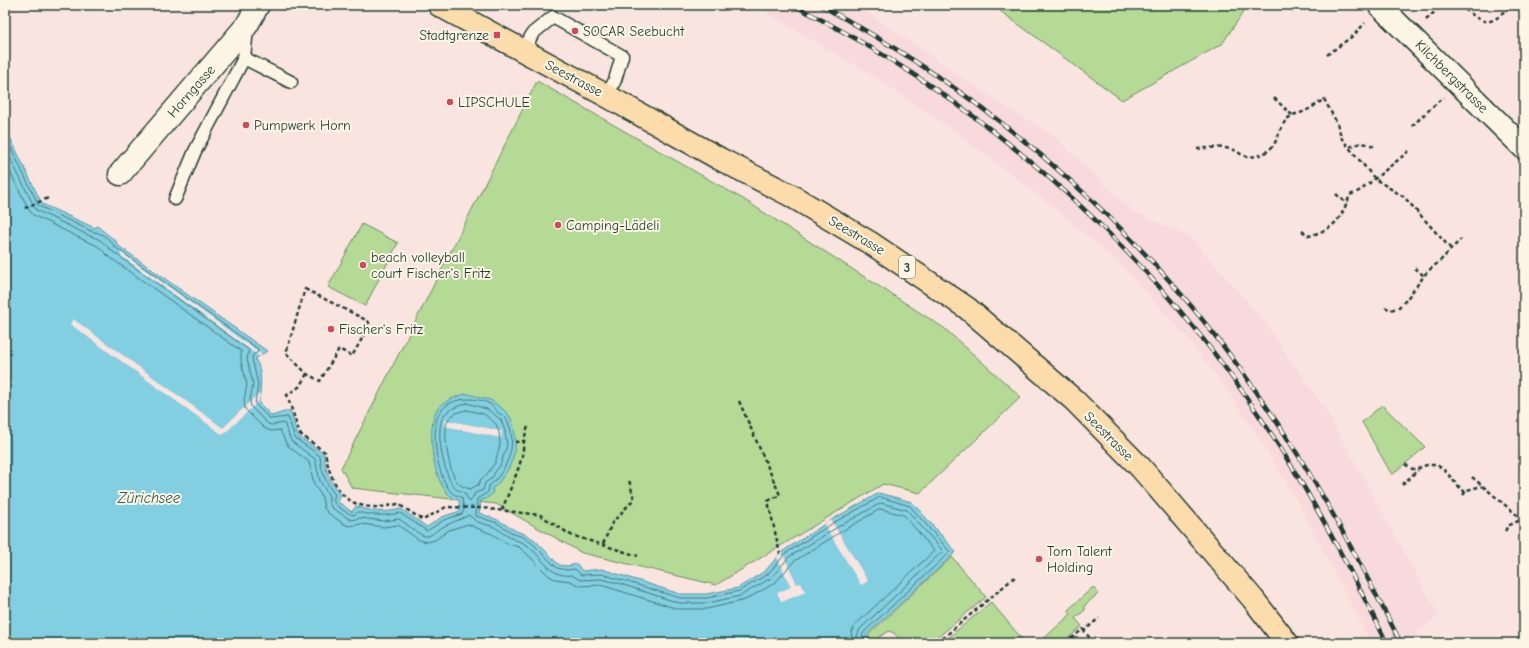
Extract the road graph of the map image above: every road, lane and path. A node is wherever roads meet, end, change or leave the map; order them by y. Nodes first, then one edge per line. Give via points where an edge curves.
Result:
1 (258, 5) edge
2 (439, 5) edge
3 (1379, 5) edge
4 (1442, 5) edge
5 (1459, 5) edge
6 (1510, 5) edge
7 (1427, 18) dead end
8 (248, 25) junction
9 (1358, 31) dead end
10 (523, 51) junction
11 (1327, 55) dead end
12 (244, 58) junction
13 (291, 82) dead end
14 (607, 96) junction
15 (1274, 98) dead end
16 (1436, 103) dead end
17 (1292, 115) junction
18 (1412, 126) dead end
19 (1376, 146) dead end
20 (1350, 148) junction
21 (1524, 148) edge
22 (1197, 149) dead end
23 (1409, 151) dead end
24 (120, 174) dead end
25 (1375, 179) junction
26 (1336, 194) dead end
27 (48, 198) dead end
28 (175, 199) dead end
29 (1346, 204) junction
30 (26, 208) dead end
31 (1302, 231) dead end
32 (1460, 239) dead end
33 (1451, 249) junction
34 (1414, 268) dead end
35 (1424, 276) junction
36 (1385, 307) dead end
37 (307, 374) junction
38 (739, 401) dead end
39 (528, 427) dead end
40 (524, 441) junction
41 (515, 442) dead end
42 (1405, 464) dead end
43 (1418, 470) junction
44 (1472, 477) dead end
45 (629, 480) dead end
46 (1402, 485) dead end
47 (1482, 486) junction
48 (1465, 492) junction
49 (1463, 495) dead end
50 (502, 510) junction
51 (1523, 520) edge
52 (1504, 531) dead end
53 (603, 544) junction
54 (780, 554) dead end
55 (638, 556) dead end
56 (1016, 576) dead end
57 (1099, 618) dead end
58 (1084, 631) junction
59 (937, 643) edge
60 (1066, 643) edge
61 (1094, 643) edge
62 (1286, 643) edge

1 - 8 street, Horngasse
2 - 10 main road, Seestrasse / 3
3 - 21 street, Kilchbergstrasse
4 - 7 path
5 - 6 path via 1480,20 1489,22 1499,18
8 - 12 lane
8 - 24 street, Horngasse
9 - 11 path
10 - 14 main road, Seestrasse / 3
10 - 14 lane via 533,33 552,17 622,56
12 - 13 lane
12 - 28 lane via 195,150
14 - 62 main road, Seestrasse / 3 via 797,199 872,244 967,308 1074,400 1141,468 1253,599
15 - 17 path
16 - 18 path
17 - 20 path via 1301,113 1324,99 1337,123 1342,139
17 - 22 path via 1285,122 1270,150 1258,156 1248,158 1233,150 1220,148
19 - 20 path via 1361,143
20 - 25 path
23 - 25 path
25 - 29 path via 1350,195
25 - 33 path via 1404,197
26 - 29 path
27 - 30 path
29 - 31 path via 1335,224 1323,232 1309,236
32 - 33 path
33 - 35 path
34 - 35 path
35 - 36 path via 1399,307 1391,310
37 - 37 path via 320,381 339,349 352,356 370,325 305,289 286,353
37 - 50 path via 299,387 287,395 300,434 325,452 333,482 353,503 374,508 398,504 423,520 446,507
38 - 54 path via 780,495 768,501
39 - 40 path
40 - 41 path
40 - 50 path via 521,462
42 - 43 path
43 - 46 path
43 - 48 path via 1437,465 1451,475 1456,485
44 - 47 path
45 - 53 path via 634,499 612,523
47 - 48 path
47 - 51 path
48 - 49 path
50 - 53 path via 540,515 571,535
51 - 52 path via 1508,526
53 - 55 path
56 - 59 path
57 - 58 path
58 - 60 path via 1083,629
58 - 61 path

